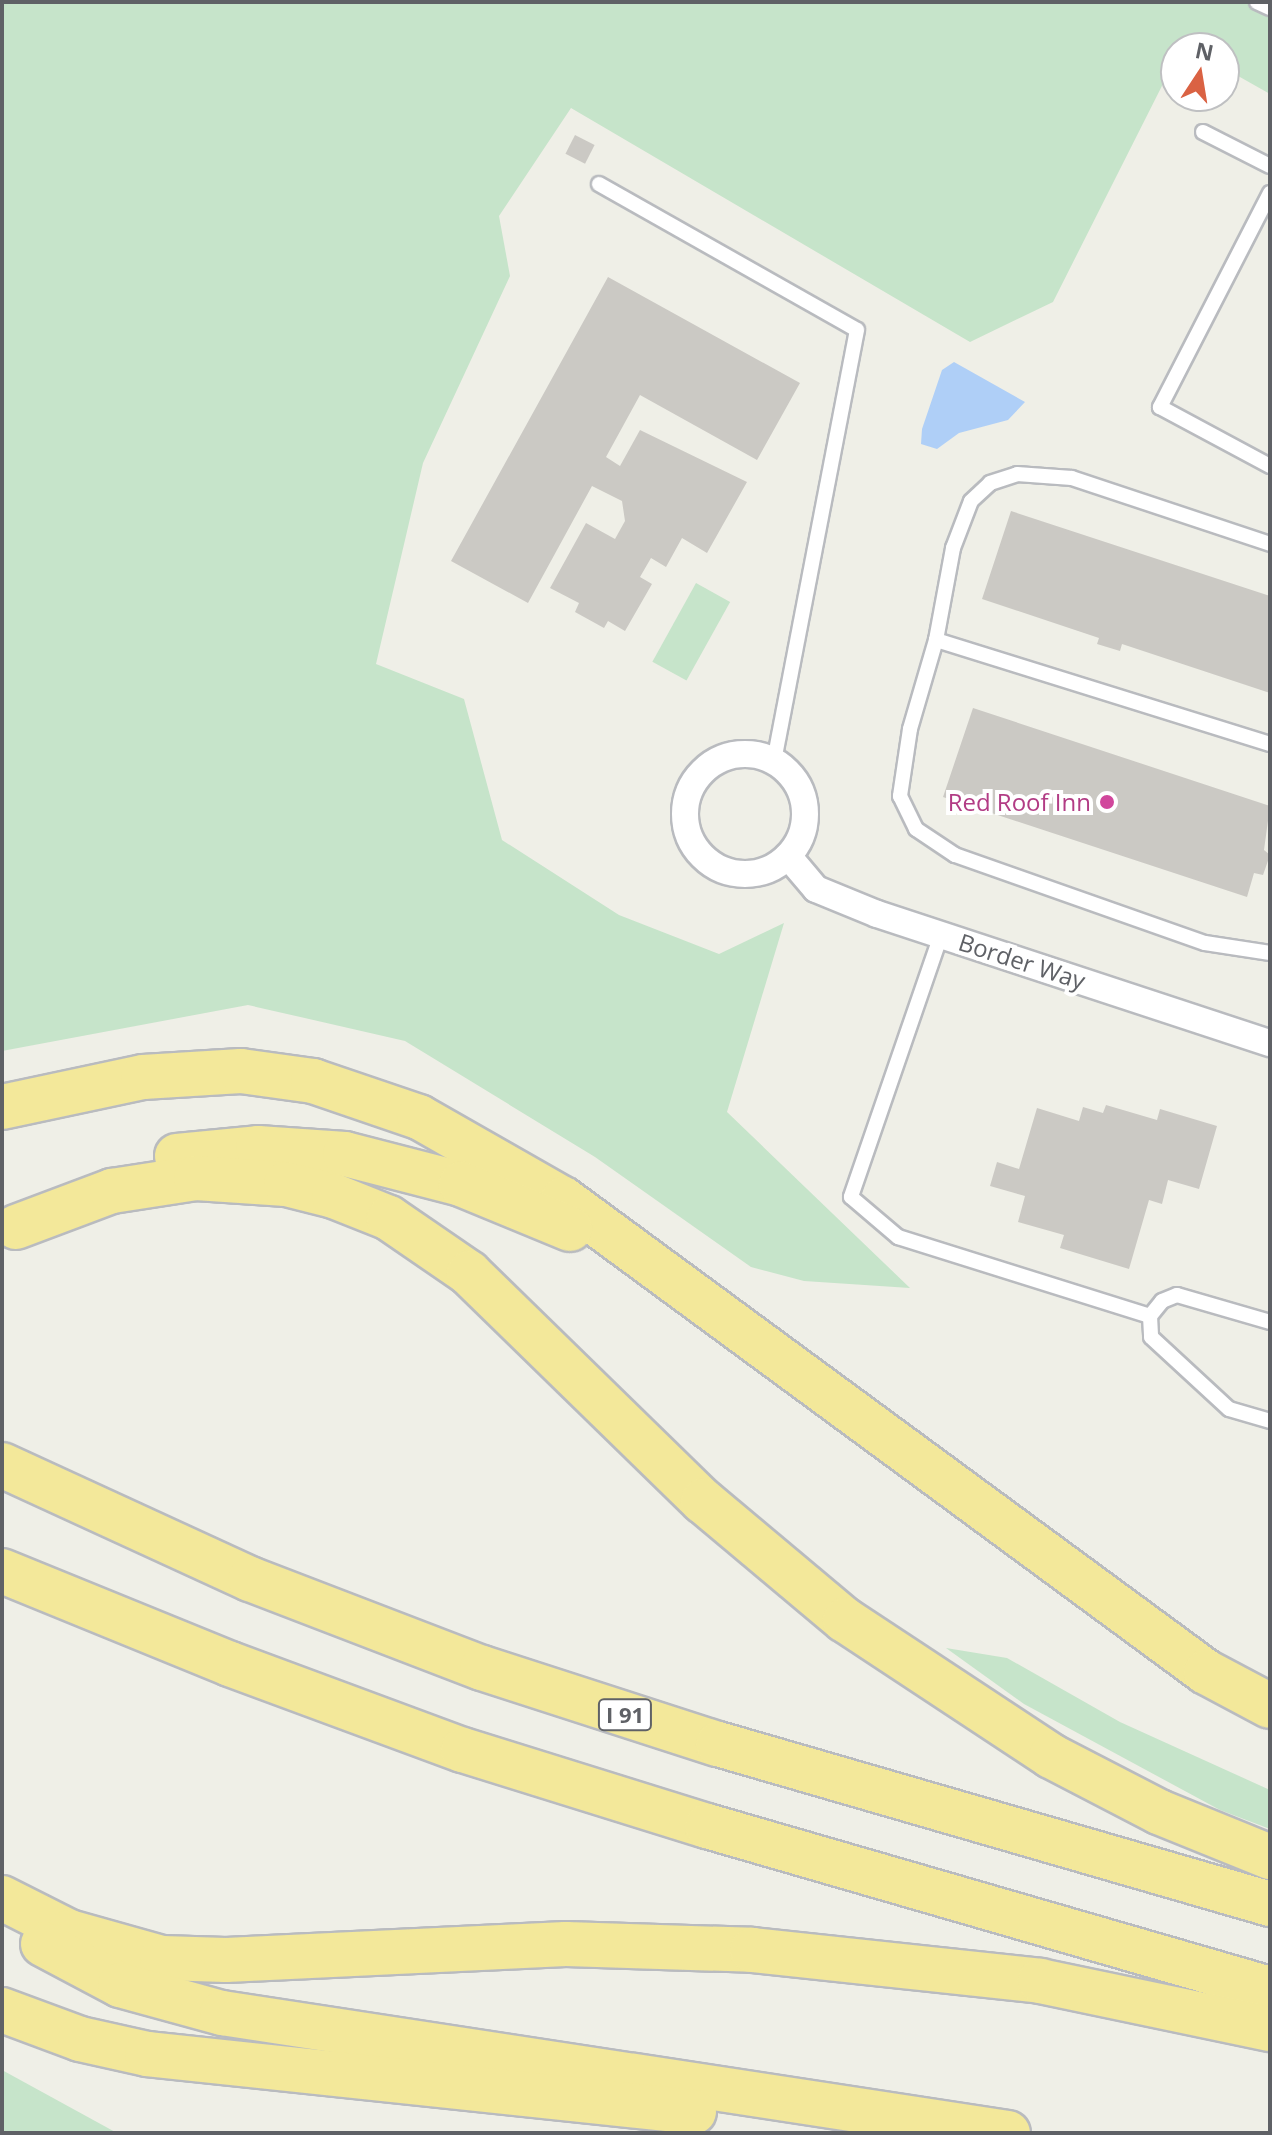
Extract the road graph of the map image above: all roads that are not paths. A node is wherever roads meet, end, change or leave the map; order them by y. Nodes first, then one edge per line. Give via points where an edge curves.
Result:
1 (1257, 2) edge
2 (1270, 8) edge
3 (1203, 132) dead end
4 (1270, 166) edge
5 (599, 184) dead end
6 (1270, 193) edge
7 (1270, 466) edge
8 (1270, 544) edge
9 (936, 640) junction
10 (1270, 744) edge
11 (774, 761) junction
12 (788, 856) junction
13 (941, 935) junction
14 (1270, 953) edge
15 (1270, 1043) edge
16 (2, 1107) edge
17 (9, 1232) edge
18 (1150, 1316) junction
19 (1270, 1322) edge
20 (757, 1341) junction
21 (1270, 1421) edge
22 (2, 1465) edge
23 (2, 1571) edge
24 (1270, 1706) edge
25 (1270, 1857) edge
26 (2, 1898) edge
27 (1270, 1904) edge
28 (2, 1915) edge
29 (1270, 1989) edge
30 (2, 2010) edge
31 (1270, 2029) edge
32 (903, 2133) edge
33 (1008, 2133) edge

1 - 2 lane
3 - 4 lane
5 - 11 lane via 857,330
6 - 7 lane via 1160,407
8 - 9 lane via 1072,478 1017,474 990,483 971,501 953,548
9 - 10 lane
9 - 14 lane via 910,729 900,796 916,829 955,855 1077,902 1205,943
11 - 12 street via 799,788 805,805 805,824
11 - 12 street via 736,755 700,774 685,811 687,832 697,850 731,873 771,868
12 - 13 street, Border Way via 816,889
13 - 15 street, Border Way
13 - 18 lane via 851,1197 898,1237
16 - 20 highway via 113,1082 208,1071 279,1075 351,1092 419,1117 511,1165
17 - 20 highway via 85,1185 164,1158 247,1148 345,1154 461,1184 554,1222 651,1272
17 - 25 highway via 112,1191 196,1178 286,1184 389,1218 469,1273 703,1501 870,1638 1064,1763 1159,1812
18 - 19 lane via 1162,1301 1177,1295
18 - 21 lane via 1151,1337 1229,1409
20 - 24 highway via 1206,1672
22 - 27 highway, I 91 via 250,1579 482,1668 718,1744
23 - 29 highway via 215,1659 463,1750
26 - 31 highway via 69,1932 134,1953 177,1960 505,1945 690,1946 875,1960 1040,1981
28 - 33 highway via 89,1970 186,2005
30 - 32 highway via 80,2039 147,2054

